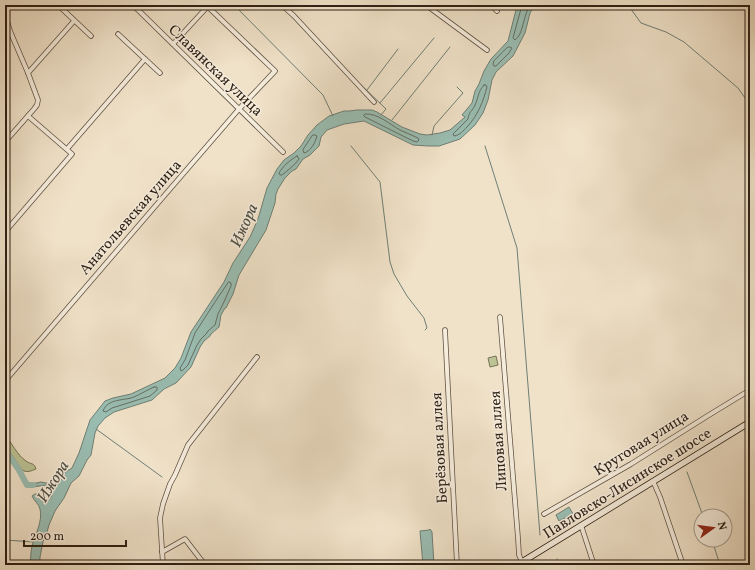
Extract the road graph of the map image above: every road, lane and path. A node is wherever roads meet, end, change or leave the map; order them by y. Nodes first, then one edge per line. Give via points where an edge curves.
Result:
1 (58, 5) edge
2 (133, 5) edge
3 (282, 5) edge
4 (426, 5) edge
5 (491, 5) edge
6 (208, 6) edge
7 (497, 11) dead end
8 (5, 14) edge
9 (74, 21) junction
10 (118, 34) dead end
11 (91, 36) dead end
12 (172, 44) junction
13 (487, 50) dead end
14 (145, 59) junction
15 (28, 73) junction
16 (160, 73) dead end
17 (374, 102) dead end
18 (239, 109) junction
19 (28, 116) junction
20 (5, 142) edge
21 (67, 149) junction
22 (283, 152) dead end
23 (5, 232) edge
24 (500, 317) dead end
25 (445, 330) dead end
26 (257, 357) dead end
27 (5, 381) edge
28 (750, 391) edge
29 (750, 422) edge
30 (653, 481) junction
31 (544, 514) dead end
32 (581, 525) junction
33 (162, 552) junction
34 (520, 563) edge
35 (163, 565) edge
36 (205, 565) edge
37 (457, 565) edge
38 (594, 565) edge
39 (683, 565) edge

1 - 9 street
2 - 12 street, Славянская улица
3 - 17 street
4 - 13 street
5 - 7 street
6 - 12 street
6 - 18 street, Анатольевская улица via 275,71
8 - 15 street
9 - 11 street
9 - 15 street
10 - 14 street
12 - 18 street, Славянская улица
14 - 16 street
14 - 21 street
15 - 19 street via 38,100
18 - 22 street, Славянская улица
18 - 27 street, Анатольевская улица
19 - 20 street
19 - 21 street
21 - 23 street via 72,154
24 - 34 street, Липовая аллея
25 - 37 street, Берёзовая аллея
26 - 33 street via 188,445 161,511
28 - 31 street, Круговая улица
29 - 30 main road, Павловско-Лисинское шоссе
30 - 32 main road, Павловско-Лисинское шоссе
30 - 39 street
32 - 34 main road, Павловско-Лисинское шоссе
32 - 38 street
33 - 35 street
33 - 36 street via 185,539

